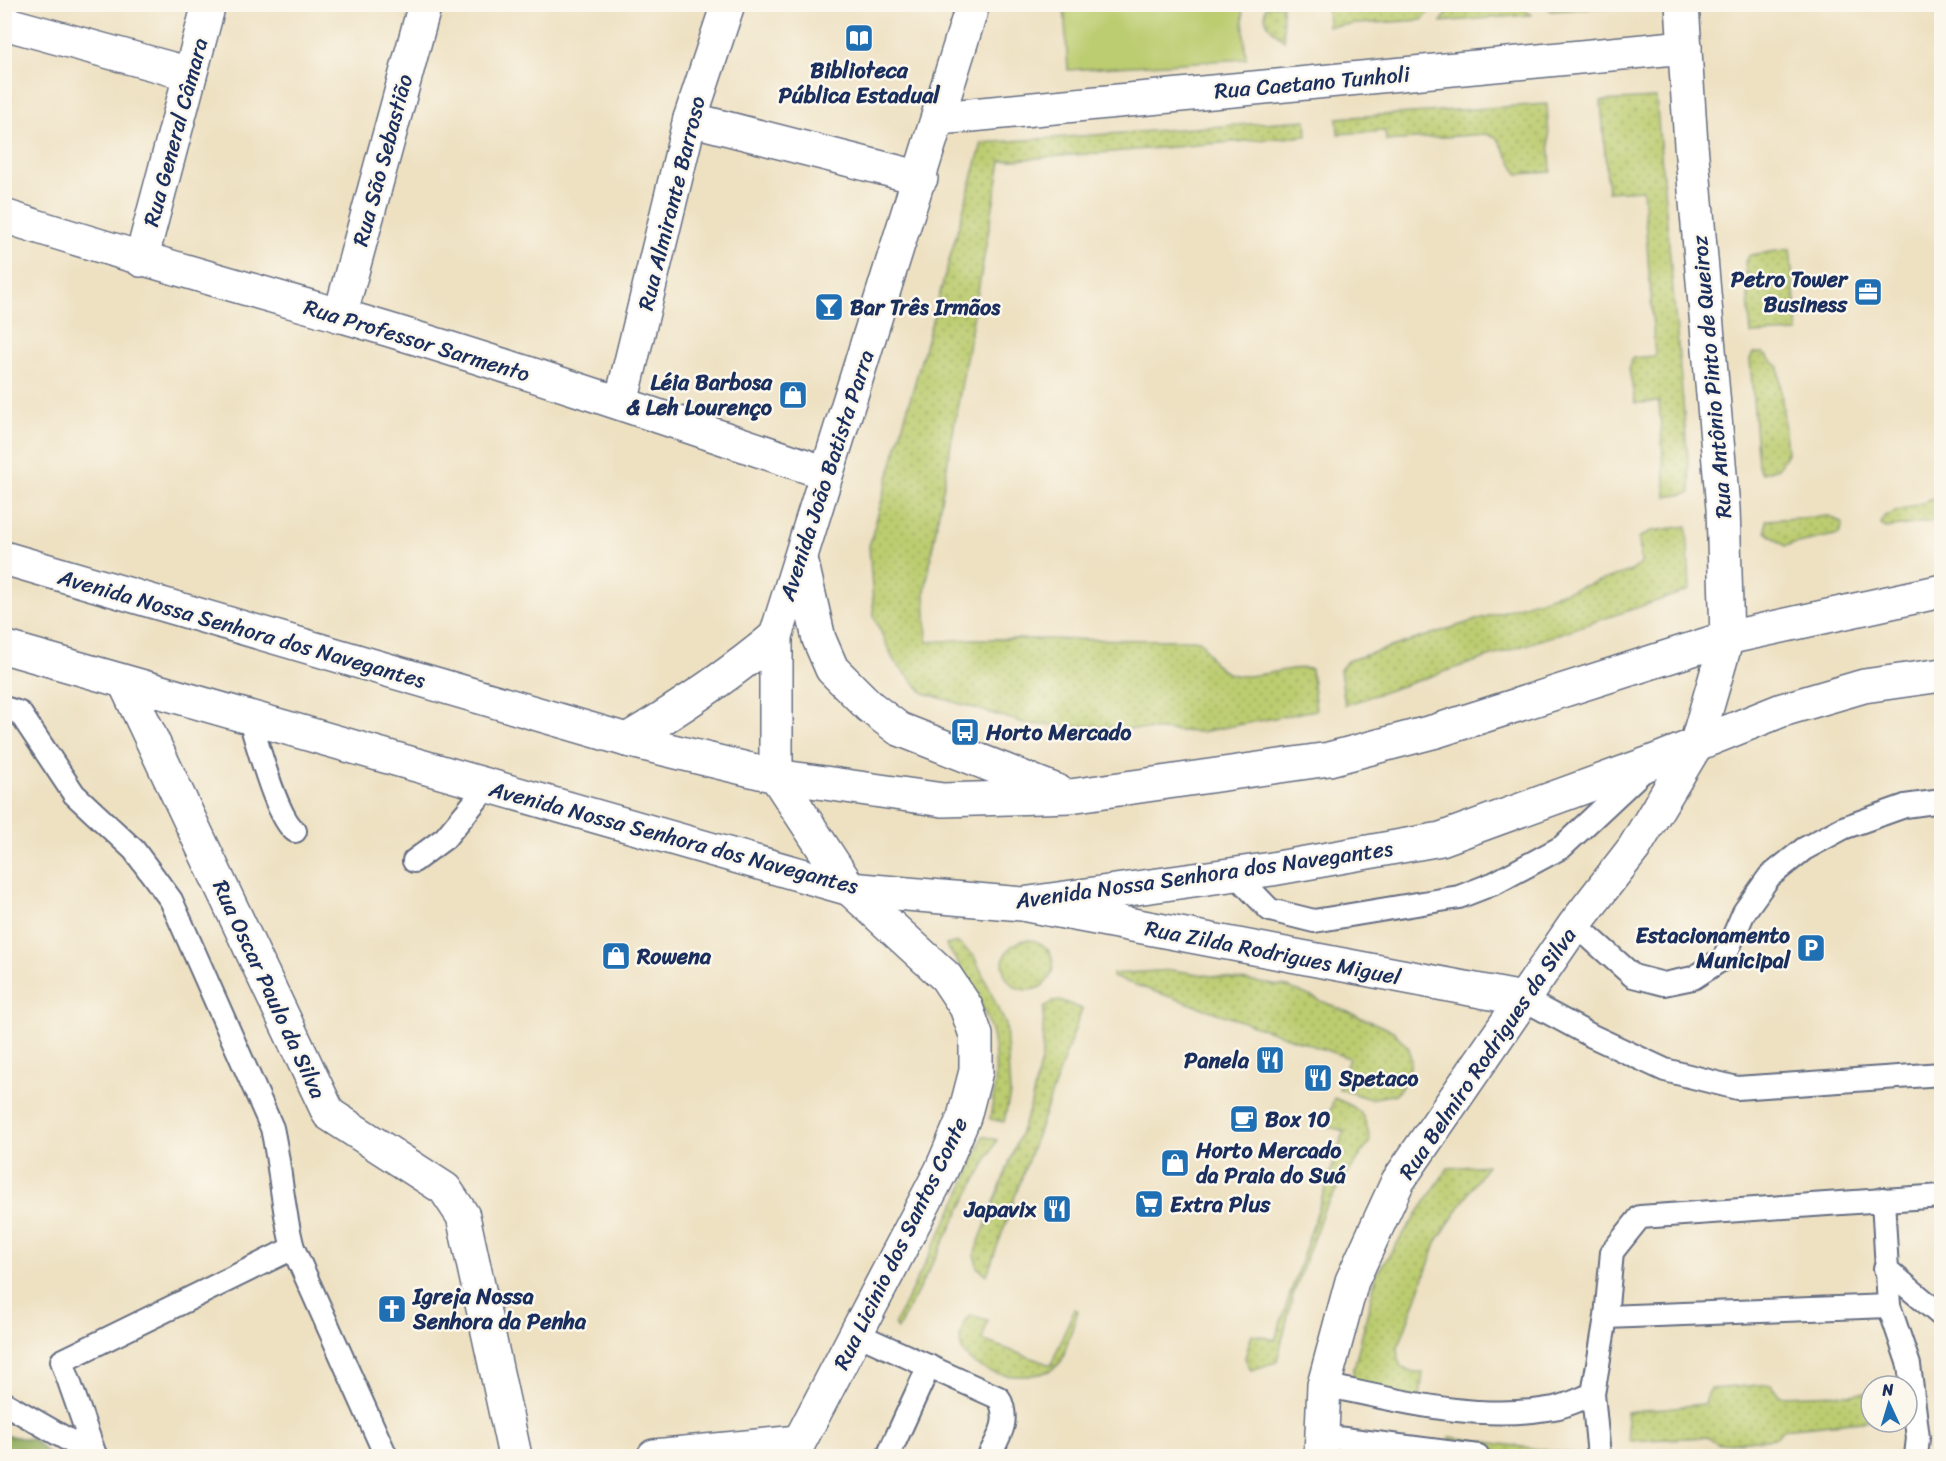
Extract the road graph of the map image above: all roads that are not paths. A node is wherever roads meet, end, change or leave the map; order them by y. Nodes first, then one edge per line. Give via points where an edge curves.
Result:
1 (210, 4) edge
2 (425, 4) edge
3 (728, 4) edge
4 (973, 4) edge
5 (1682, 4) edge
6 (4, 23) edge
7 (1684, 47) junction
8 (190, 74) junction
9 (940, 118) junction
10 (690, 119) junction
11 (921, 178) junction
12 (4, 216) edge
13 (141, 260) junction
14 (340, 315) junction
15 (621, 403) junction
16 (826, 473) junction
17 (800, 556) junction
18 (4, 558) edge
19 (1941, 591) edge
20 (776, 636) junction
21 (1726, 638) junction
22 (4, 647) edge
23 (1941, 675) edge
24 (125, 683) junction
25 (4, 708) edge
26 (249, 718) junction
27 (627, 740) junction
28 (1696, 745) junction
29 (1650, 763) junction
30 (776, 776) junction
31 (489, 786) junction
32 (1070, 796) junction
33 (1941, 801) edge
34 (295, 831) dead end
35 (414, 861) dead end
36 (1235, 874) junction
37 (850, 889) junction
38 (1022, 904) junction
39 (1575, 924) junction
40 (1523, 999) junction
41 (1941, 1074) edge
42 (1941, 1196) edge
43 (1883, 1199) junction
44 (292, 1248) junction
45 (1885, 1268) junction
46 (1889, 1306) junction
47 (1941, 1316) edge
48 (1606, 1317) junction
49 (857, 1334) junction
50 (929, 1366) junction
51 (1324, 1385) junction
52 (1593, 1394) junction
53 (4, 1402) edge
54 (1321, 1446) edge
55 (795, 1449) edge
56 (95, 1456) edge
57 (386, 1456) edge
58 (515, 1456) edge
59 (654, 1456) edge
60 (888, 1456) edge
61 (990, 1456) edge
62 (1478, 1456) edge
63 (1599, 1456) edge
64 (1916, 1456) edge

1 - 8 street, Rua General Câmara
2 - 14 street, Rua São Sebastião
3 - 10 street, Rua Almirante Barroso
4 - 9 street, Avenida João Batista Parra
5 - 7 street, Rua Antônio Pinto de Queiroz
6 - 8 street
7 - 9 street, Rua Caetano Tunholi
7 - 21 street, Rua Antônio Pinto de Queiroz via 1723,508
8 - 13 street, Rua General Câmara
9 - 11 street, Avenida João Batista Parra
10 - 11 street
10 - 15 street, Rua Almirante Barroso
11 - 16 street, Avenida João Batista Parra
12 - 13 street, Rua Professor Sarmento
13 - 14 street, Rua Professor Sarmento
14 - 15 street, Rua Professor Sarmento
15 - 16 street, Rua Professor Sarmento
16 - 17 street, Avenida João Batista Parra
17 - 20 street, Avenida João Batista Parra
17 - 32 street via 819,639 832,669 870,707 899,729
18 - 27 street, Avenida Nossa Senhora dos Navegantes
19 - 21 street
20 - 27 street via 696,699
20 - 30 street, Avenida João Batista Parra
21 - 28 street, Rua Antônio Pinto de Queiroz
21 - 32 street, Avenida Nossa Senhora dos Navegantes via 1436,731 1329,759
22 - 24 street, Avenida Nossa Senhora dos Navegantes
23 - 28 street, Avenida Nossa Senhora dos Navegantes via 1864,686 1782,710
24 - 26 street, Avenida Nossa Senhora dos Navegantes
24 - 58 street, Rua Oscar Paulo da Silva via 329,1114 445,1189 463,1216
25 - 44 lane via 20,713 74,794 134,850 171,900 272,1128
26 - 31 street, Avenida Nossa Senhora dos Navegantes
26 - 34 lane via 279,808 287,825
27 - 30 street, Avenida Nossa Senhora dos Navegantes
28 - 29 street, Avenida Nossa Senhora dos Navegantes
28 - 39 street, Rua Belmiro Rodrigues da Silva via 1634,848
29 - 36 street, Avenida Nossa Senhora dos Navegantes via 1441,839
29 - 36 lane via 1562,847 1495,883 1459,897 1314,921 1270,910
30 - 32 street, Avenida Nossa Senhora dos Navegantes via 943,800
30 - 37 street
31 - 35 lane via 445,838
31 - 37 street, Avenida Nossa Senhora dos Navegantes
33 - 39 lane via 1905,806 1843,828 1804,849 1769,877 1744,912 1724,958 1693,978 1664,984 1633,976
36 - 38 street, Avenida Nossa Senhora dos Navegantes
37 - 38 street, Avenida Nossa Senhora dos Navegantes
37 - 49 street, Rua Licinio dos Santos Conte via 946,977 966,1007 976,1035 976,1071 964,1117
38 - 40 street, Rua Zilda Rodrigues Miguel
39 - 40 street, Rua Belmiro Rodrigues da Silva
40 - 41 lane via 1665,1070 1737,1088
40 - 51 street, Rua Belmiro Rodrigues da Silva via 1398,1181 1352,1281
42 - 43 lane
43 - 45 lane
43 - 48 lane via 1640,1217 1612,1252
44 - 56 lane via 62,1360
44 - 57 lane
45 - 46 lane
45 - 47 lane
46 - 48 lane
46 - 64 lane via 1909,1365
48 - 52 lane
49 - 50 lane
49 - 55 street, Rua Licinio dos Santos Conte
50 - 60 lane
50 - 61 lane via 999,1398 1006,1424
51 - 52 lane via 1438,1410 1507,1413 1556,1408
51 - 54 street, Rua Belmiro Rodrigues da Silva
52 - 63 lane
53 - 56 lane
54 - 62 lane, Rua Belmiro Rodrigues da Silva via 1436,1450
55 - 59 street

